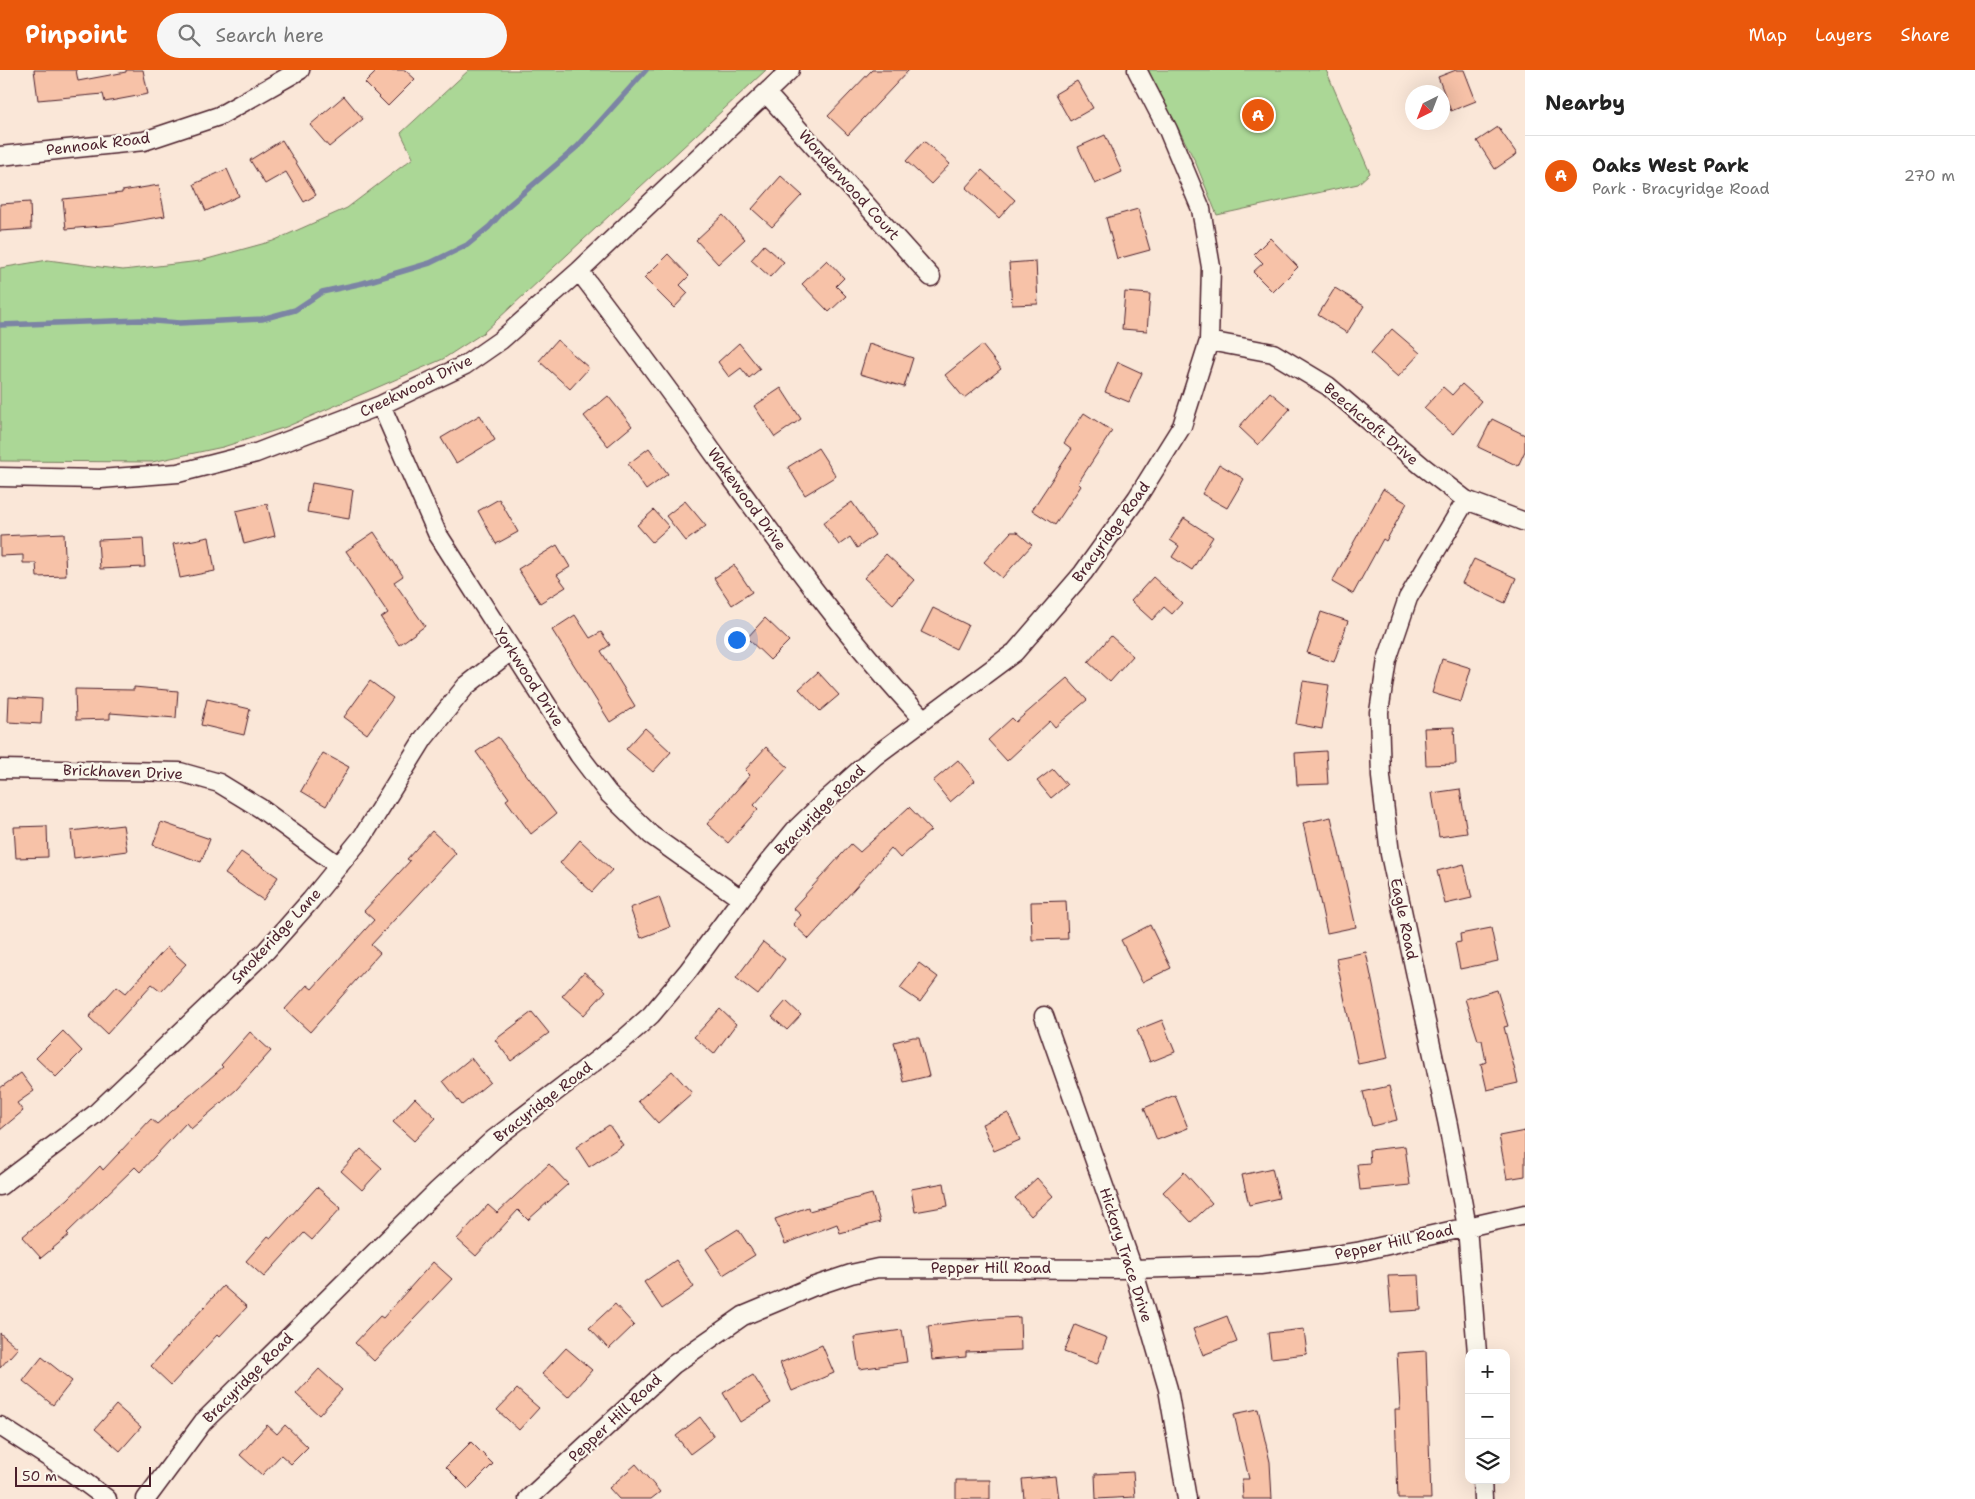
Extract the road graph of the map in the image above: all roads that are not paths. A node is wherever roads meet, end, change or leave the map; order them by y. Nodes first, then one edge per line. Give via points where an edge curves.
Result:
1 (300, 70) edge
2 (790, 70) edge
3 (1136, 70) edge
4 (766, 93) junction
5 (0, 156) edge
6 (579, 271) junction
7 (931, 278) dead end
8 (1210, 341) junction
9 (380, 405) junction
10 (0, 477) edge
11 (1466, 500) junction
12 (1525, 522) edge
13 (512, 650) junction
14 (923, 719) junction
15 (0, 769) edge
16 (339, 866) junction
17 (741, 899) junction
18 (1044, 1016) dead end
19 (0, 1186) edge
20 (1525, 1214) edge
21 (1466, 1227) junction
22 (1132, 1269) junction
23 (1477, 1349) edge
24 (0, 1426) edge
25 (1482, 1484) edge
26 (107, 1499) edge
27 (146, 1499) edge
28 (528, 1499) edge
29 (1187, 1499) edge
30 (1483, 1499) edge

1 - 5 street, Pennoak Road via 219,116 144,141
2 - 4 street, Creekwood Drive
3 - 8 street, Bracyridge Road via 1168,130 1201,210 1211,267
4 - 6 street, Creekwood Drive
4 - 7 street, Wonderwood Court
6 - 9 street, Creekwood Drive via 501,340 465,365
6 - 14 street, Wakewood Drive via 816,595 875,668
8 - 11 street, Beechcroft Drive via 1273,353 1328,386
8 - 14 street, Bracyridge Road via 1182,426 1137,498 1083,573 1015,652
9 - 10 street, Creekwood Drive via 256,453 178,473 100,479
9 - 13 street, Yorkwood Drive via 437,533
11 - 12 street, Beechcroft Drive
11 - 21 street, Eagle Road via 1408,598 1388,660 1380,712 1380,778 1390,854 1448,1125
13 - 16 street, Smokeridge Lane via 466,686 424,738 363,836
13 - 17 street, Yorkwood Drive via 579,755 608,792 651,835
14 - 17 street, Bracyridge Road via 825,801 796,830
15 - 16 street, Brickhaven Drive via 180,772 211,781 260,808
16 - 19 street, Smokeridge Lane via 266,951 199,1016 94,1115
17 - 27 street, Bracyridge Road via 652,1015 494,1139 437,1190 203,1422
18 - 22 street, Hickory Trace Drive
20 - 21 street, Pepper Hill Road
21 - 22 street, Pepper Hill Road via 1357,1252 1260,1265
21 - 23 street, Eagle Road
22 - 28 street, Pepper Hill Road via 878,1268 812,1287 744,1316 673,1365
22 - 29 street, Hickory Trace Drive via 1168,1388
24 - 26 street
25 - 30 street

